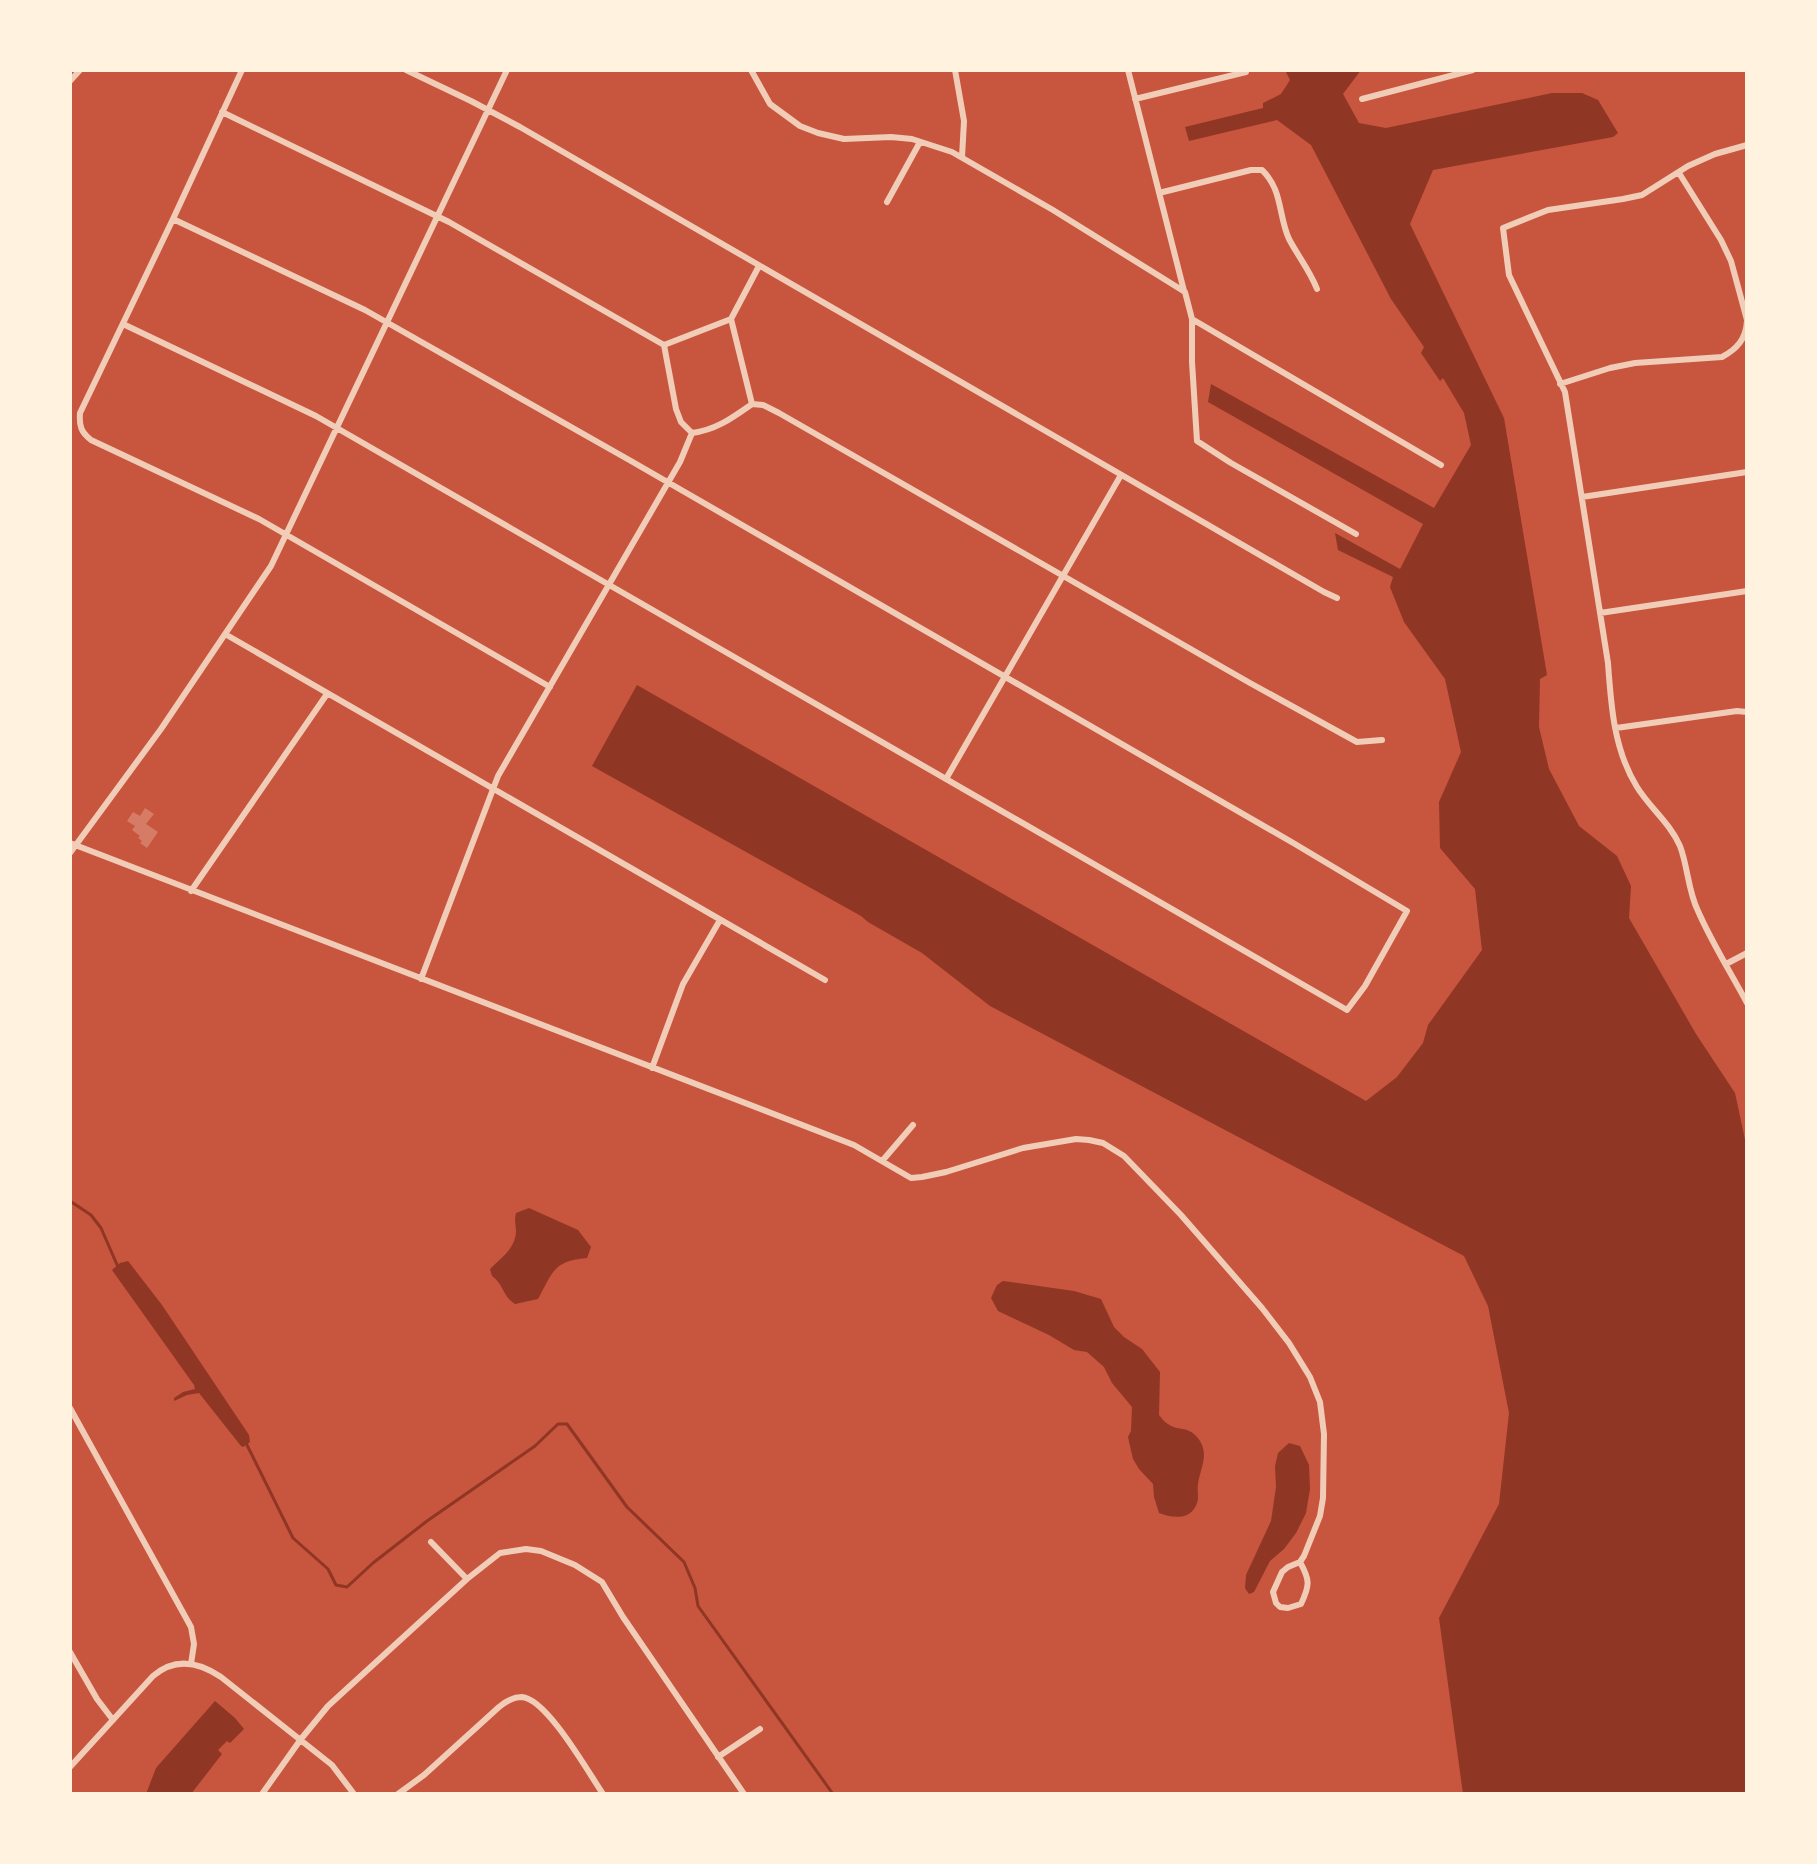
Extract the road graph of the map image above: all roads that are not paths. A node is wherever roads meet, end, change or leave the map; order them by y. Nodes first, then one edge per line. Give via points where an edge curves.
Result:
1 (80, 70) edge
2 (242, 70) edge
3 (406, 70) edge
4 (507, 70) edge
5 (751, 70) edge
6 (955, 70) edge
7 (1128, 70) edge
8 (1473, 70) edge
9 (1246, 72) dead end
10 (70, 81) edge
11 (1135, 99) junction
12 (1362, 99) dead end
13 (488, 110) junction
14 (222, 112) junction
15 (920, 142) junction
16 (1747, 145) edge
17 (962, 157) junction
18 (1679, 173) junction
19 (1159, 193) junction
20 (887, 202) dead end
21 (438, 217) junction
22 (173, 219) junction
23 (759, 266) junction
24 (1317, 289) dead end
25 (1185, 292) junction
26 (731, 319) junction
27 (1192, 319) junction
28 (1747, 321) edge
29 (387, 323) junction
30 (123, 324) junction
31 (664, 345) junction
32 (1560, 384) junction
33 (752, 404) junction
34 (337, 429) junction
35 (692, 433) junction
36 (1441, 465) dead end
37 (1747, 472) edge
38 (1121, 475) junction
39 (668, 483) junction
40 (1582, 497) junction
41 (1356, 534) dead end
42 (286, 535) junction
43 (1064, 577) junction
44 (609, 585) junction
45 (1747, 591) edge
46 (1337, 598) dead end
47 (1600, 613) junction
48 (225, 634) junction
49 (1005, 678) junction
50 (550, 687) junction
51 (327, 694) junction
52 (1747, 712) edge
53 (1616, 728) junction
54 (1382, 740) dead end
55 (946, 779) junction
56 (494, 790) junction
57 (72, 847) edge
58 (191, 891) junction
59 (720, 920) junction
60 (1747, 953) edge
61 (1726, 964) junction
62 (421, 979) junction
63 (825, 980) dead end
64 (1747, 1003) edge
65 (652, 1068) junction
66 (913, 1125) dead end
67 (883, 1160) junction
68 (70, 1408) edge
69 (431, 1542) dead end
70 (1300, 1562) junction
71 (467, 1579) junction
72 (70, 1652) edge
73 (191, 1664) junction
74 (113, 1720) junction
75 (760, 1729) dead end
76 (301, 1739) junction
77 (718, 1757) junction
78 (70, 1767) edge
79 (262, 1794) edge
80 (354, 1794) edge
81 (398, 1794) edge
82 (603, 1794) edge
83 (744, 1794) edge

1 - 10 street
2 - 14 street
3 - 13 street
4 - 13 street
5 - 15 street via 770,104 809,130 844,139
6 - 17 street via 964,121
7 - 11 street
8 - 12 street
9 - 11 street
11 - 19 street
13 - 21 street
13 - 23 street
14 - 21 street
14 - 22 street
15 - 17 street
15 - 20 street
16 - 18 street
17 - 25 street
18 - 28 street via 1731,261
18 - 32 street via 1642,195 1548,210 1503,228 1509,275
19 - 24 street via 1262,170 1275,187 1288,238
19 - 25 street
21 - 29 street
21 - 31 street
22 - 29 street
22 - 30 street
23 - 26 street
23 - 38 street
25 - 27 street
26 - 31 street
26 - 33 street
27 - 36 street
27 - 41 street via 1197,441
28 - 32 street via 1742,341 1722,357 1635,363
29 - 34 street
29 - 39 street
30 - 34 street
30 - 42 street via 80,413 83,433
31 - 35 street via 676,409
32 - 40 street
33 - 35 street via 720,426
33 - 43 street via 779,413
34 - 42 street
34 - 44 street
35 - 39 street
37 - 40 street
38 - 43 street
38 - 46 street
39 - 44 street
39 - 49 street
40 - 47 street
42 - 48 street
42 - 50 street
43 - 49 street
43 - 54 street via 1357,742
44 - 50 street
44 - 55 street
45 - 47 street
47 - 53 street
48 - 51 street
48 - 57 street
49 - 55 street
49 - 55 street via 1407,911 1365,986 1347,1010
50 - 56 street
51 - 56 street
51 - 58 street
52 - 53 street
53 - 61 street via 1625,766 1679,844 1697,910
56 - 59 street
56 - 62 street
57 - 58 street
58 - 62 street
59 - 63 street
59 - 65 street via 683,984
60 - 61 street
61 - 64 street
62 - 65 street
65 - 67 street
66 - 67 street
67 - 70 street via 911,1178 1076,1139 1103,1143 1124,1156 1262,1308 1310,1377 1324,1434 1323,1498 1314,1535
68 - 73 street via 191,1627
69 - 71 street
70 - 70 street via 1282,1572 1273,1592 1280,1607 1301,1604 1306,1593 1308,1576
71 - 76 street via 328,1706
71 - 77 street via 500,1553 526,1549 575,1565 602,1582
72 - 74 street
73 - 74 street via 161,1670
73 - 76 street via 221,1677
74 - 78 street
75 - 77 street
76 - 79 street
76 - 80 street via 332,1765
77 - 83 street
81 - 82 street via 499,1707 518,1697 548,1713

